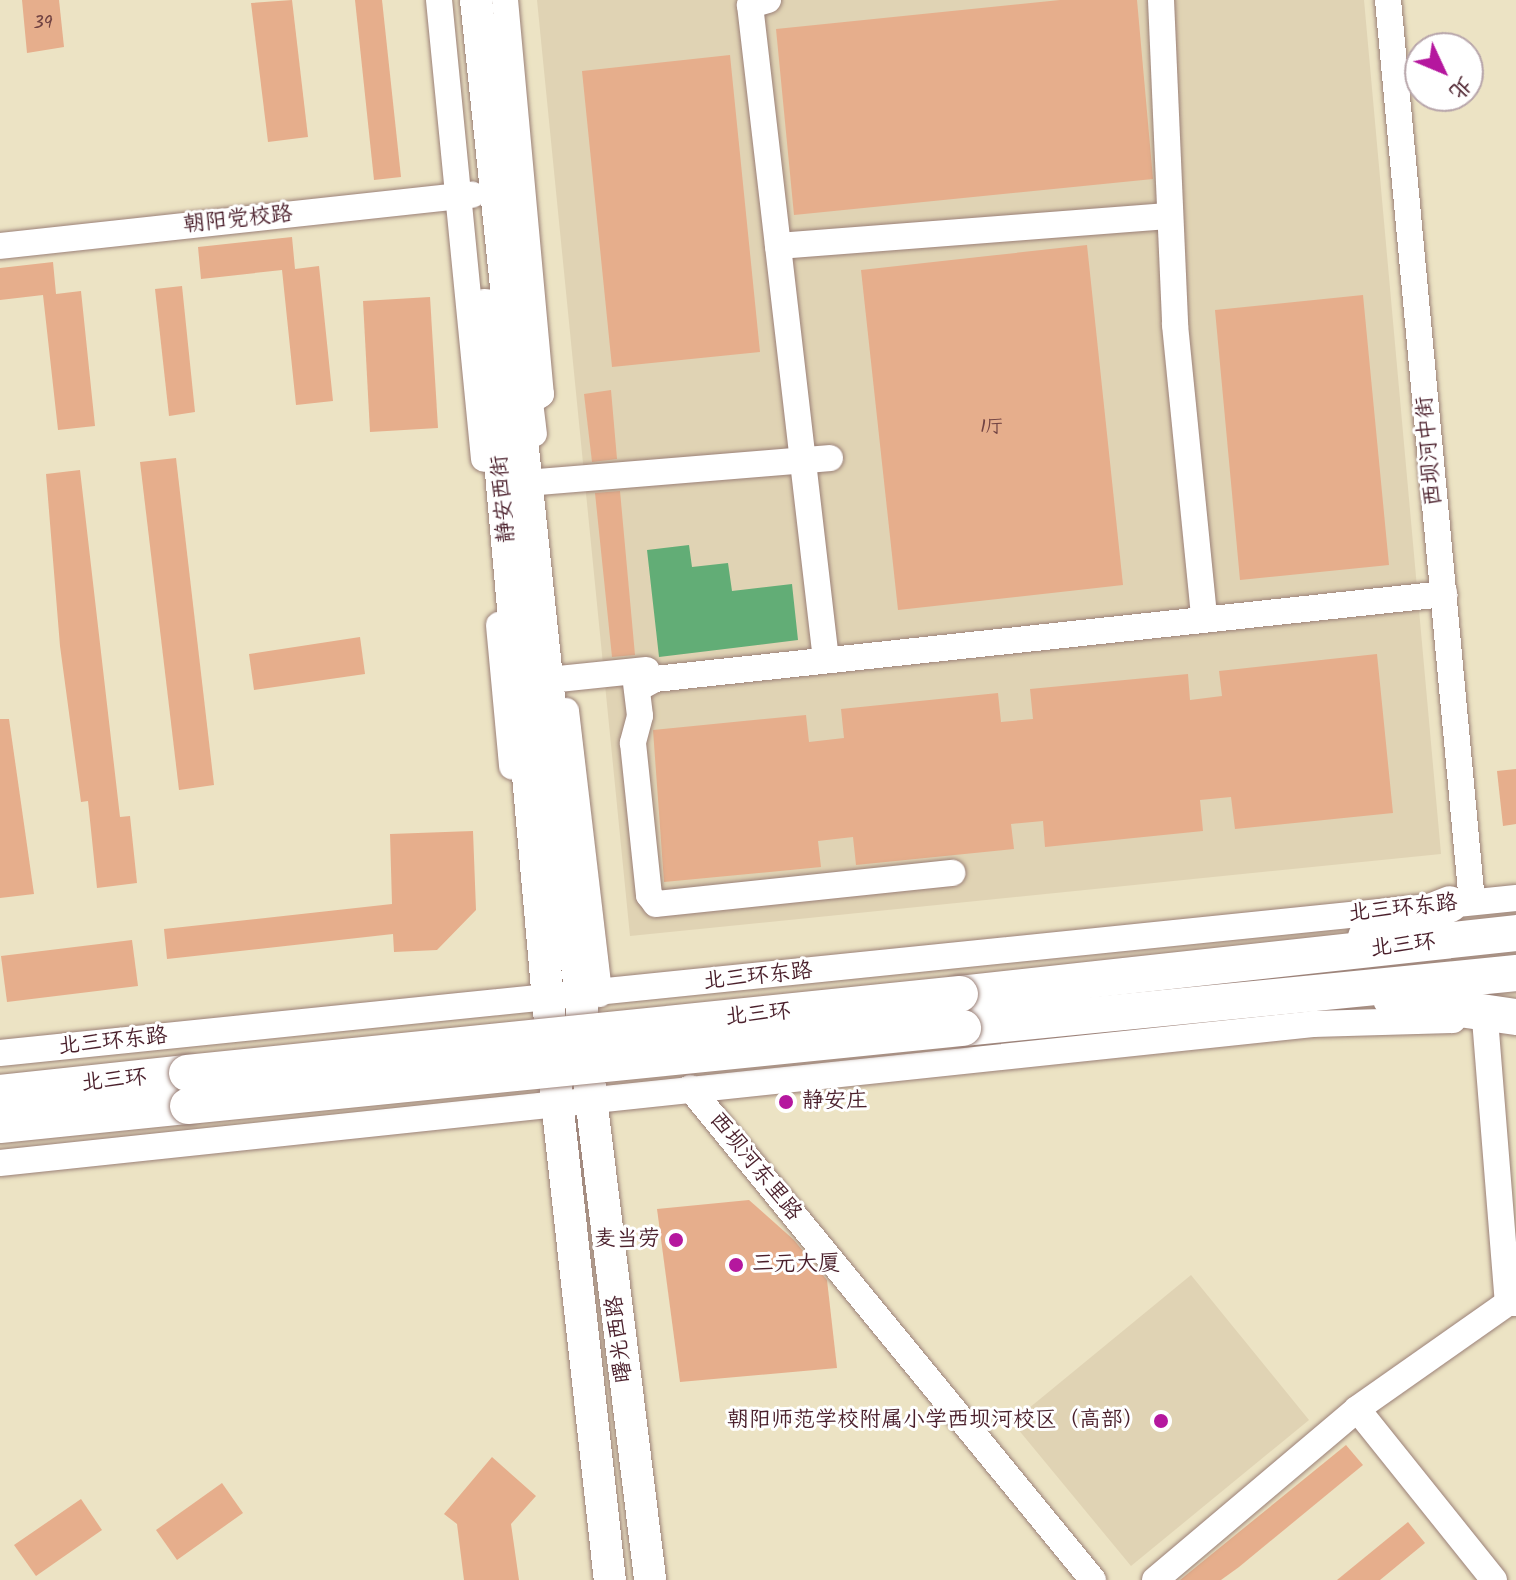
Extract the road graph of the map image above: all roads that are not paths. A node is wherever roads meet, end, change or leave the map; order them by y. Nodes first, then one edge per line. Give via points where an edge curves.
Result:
1 (439, 0) edge
2 (456, 0) edge
3 (476, 0) edge
4 (505, 0) edge
5 (768, 0) edge
6 (1161, 0) edge
7 (1388, 0) edge
8 (466, 195) junction
9 (1168, 216) junction
10 (0, 246) edge
11 (778, 246) junction
12 (830, 458) dead end
13 (803, 461) junction
14 (533, 482) junction
15 (1444, 594) junction
16 (1204, 618) junction
17 (518, 645) junction
18 (826, 660) junction
19 (639, 677) junction
20 (556, 679) junction
21 (505, 700) junction
22 (952, 873) dead end
23 (1516, 898) edge
24 (1461, 903) junction
25 (1516, 933) edge
26 (1313, 958) junction
27 (1516, 973) edge
28 (751, 978) junction
29 (1334, 991) junction
30 (568, 997) junction
31 (961, 1011) junction
32 (373, 1016) junction
33 (1506, 1018) edge
34 (0, 1053) edge
35 (757, 1081) junction
36 (690, 1088) junction
37 (188, 1090) junction
38 (0, 1093) edge
39 (591, 1098) junction
40 (557, 1101) junction
41 (383, 1119) junction
42 (0, 1125) edge
43 (0, 1163) edge
44 (1512, 1303) edge
45 (1357, 1409) junction
46 (610, 1580) edge
47 (650, 1580) edge
48 (1093, 1580) edge
49 (1155, 1580) edge
50 (1494, 1580) edge

1 - 8 street
2 - 8 main road, 静安西街
3 - 14 main road, 静安西街
4 - 14 street via 541,394 530,402
5 - 11 street via 750,5
6 - 9 street
7 - 15 street, 西坝河中街
8 - 10 street, 朝阳党校路
8 - 17 main road, 静安西街
8 - 21 street
9 - 11 street
9 - 16 street
11 - 13 street
12 - 13 street
13 - 14 street
13 - 18 street
14 - 20 main road, 静安西街
15 - 16 street
15 - 24 street, 西坝河中街
16 - 18 street
17 - 21 street
17 - 30 main road, 静安西街
18 - 19 street
19 - 20 street
19 - 22 street via 640,716 633,743 649,895 656,904
20 - 30 main road, 静安西街
21 - 30 street
23 - 24 street, 北三环东路
24 - 26 highway
24 - 28 street, 北三环东路
25 - 26 highway, 北三环
26 - 31 highway, 北三环
27 - 29 highway, 北三环
28 - 30 street, 北三环东路
28 - 35 street
29 - 31 highway, 北三环
29 - 33 highway
30 - 32 street, 北三环东路
30 - 39 main road, 曙光西路
30 - 40 main road, 曙光西路
31 - 37 highway, 北三环, bridge
32 - 34 street, 北三环东路
32 - 41 street
33 - 35 street via 1313,1024
33 - 44 street
35 - 36 street
36 - 39 street
36 - 48 street, 西坝河东里路
37 - 38 highway, 北三环
37 - 42 highway, 北三环
39 - 40 street
39 - 47 main road, 曙光西路
40 - 41 street
40 - 46 main road, 曙光西路
41 - 43 street
44 - 45 street
45 - 49 street
45 - 50 street

